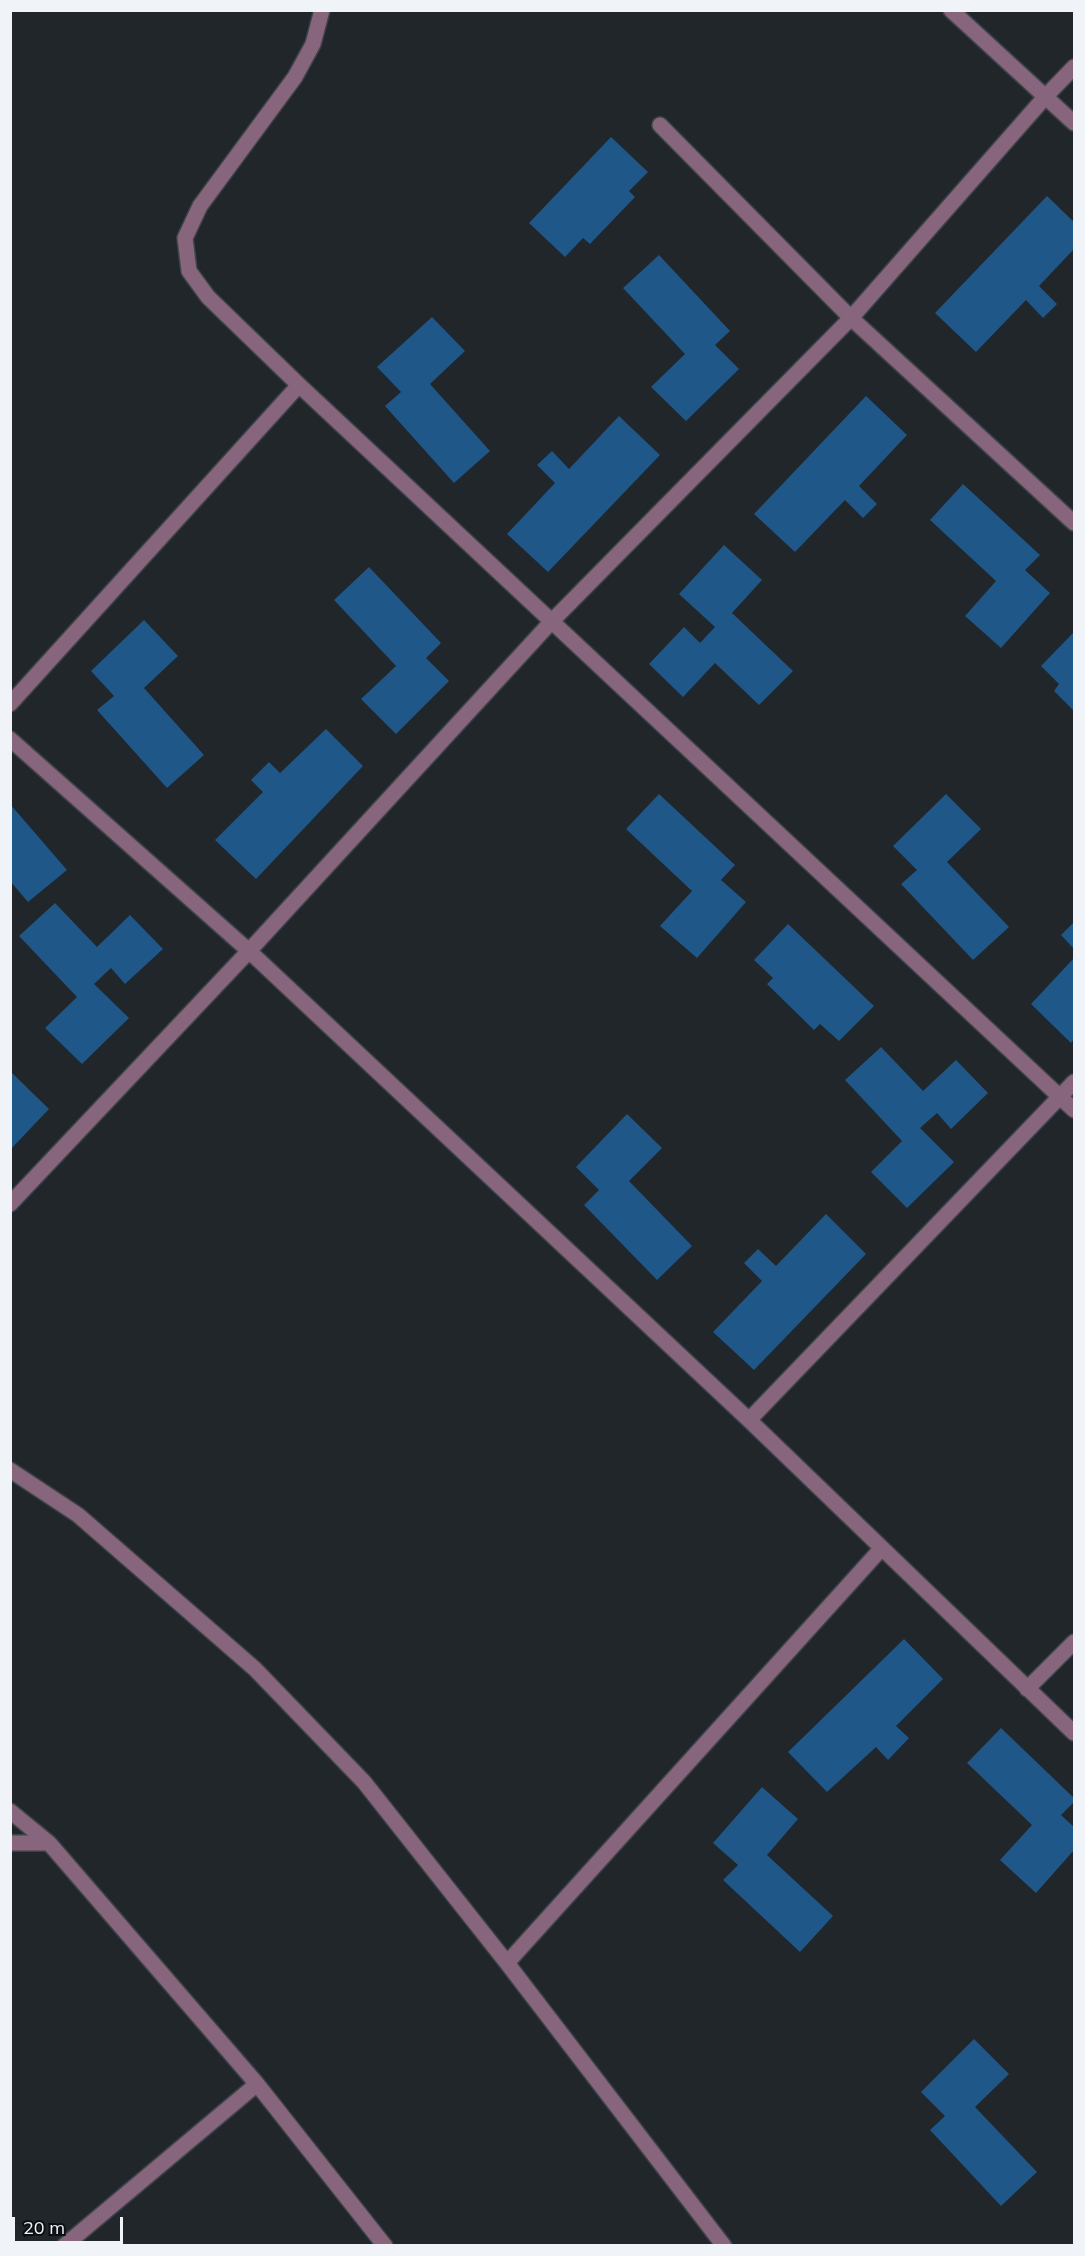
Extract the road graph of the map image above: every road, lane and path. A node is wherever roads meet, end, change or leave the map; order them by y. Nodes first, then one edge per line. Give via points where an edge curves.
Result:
1 (322, 10) edge
2 (951, 10) edge
3 (1074, 67) edge
4 (1046, 96) junction
5 (1074, 123) edge
6 (660, 125) dead end
7 (851, 318) junction
8 (299, 385) junction
9 (1074, 523) edge
10 (552, 621) junction
11 (10, 704) edge
12 (10, 739) edge
13 (249, 951) junction
14 (1074, 1082) edge
15 (1060, 1097) junction
16 (1074, 1110) edge
17 (10, 1204) edge
18 (749, 1420) junction
19 (10, 1470) edge
20 (881, 1549) junction
21 (1074, 1642) edge
22 (1027, 1689) junction
23 (1074, 1733) edge
24 (10, 1811) edge
25 (10, 1843) edge
26 (49, 1843) junction
27 (507, 1963) junction
28 (257, 2084) junction
29 (63, 2246) edge
30 (385, 2246) edge
31 (724, 2246) edge

1 - 8 street via 313,44 295,77 200,206 185,238 189,271 208,297
2 - 4 street
3 - 4 street
4 - 5 street
4 - 7 street
6 - 7 street
7 - 9 street
7 - 10 street
8 - 10 street
8 - 11 street
10 - 13 street
10 - 15 street
12 - 13 street
13 - 17 street
13 - 18 street
14 - 15 street
15 - 16 street
15 - 18 street
18 - 20 street
19 - 27 street via 78,1515 255,1669 364,1782
20 - 22 street
20 - 27 street
21 - 22 street
22 - 23 street
24 - 26 street
25 - 26 street
26 - 28 street
27 - 31 street
28 - 29 street
28 - 30 street

